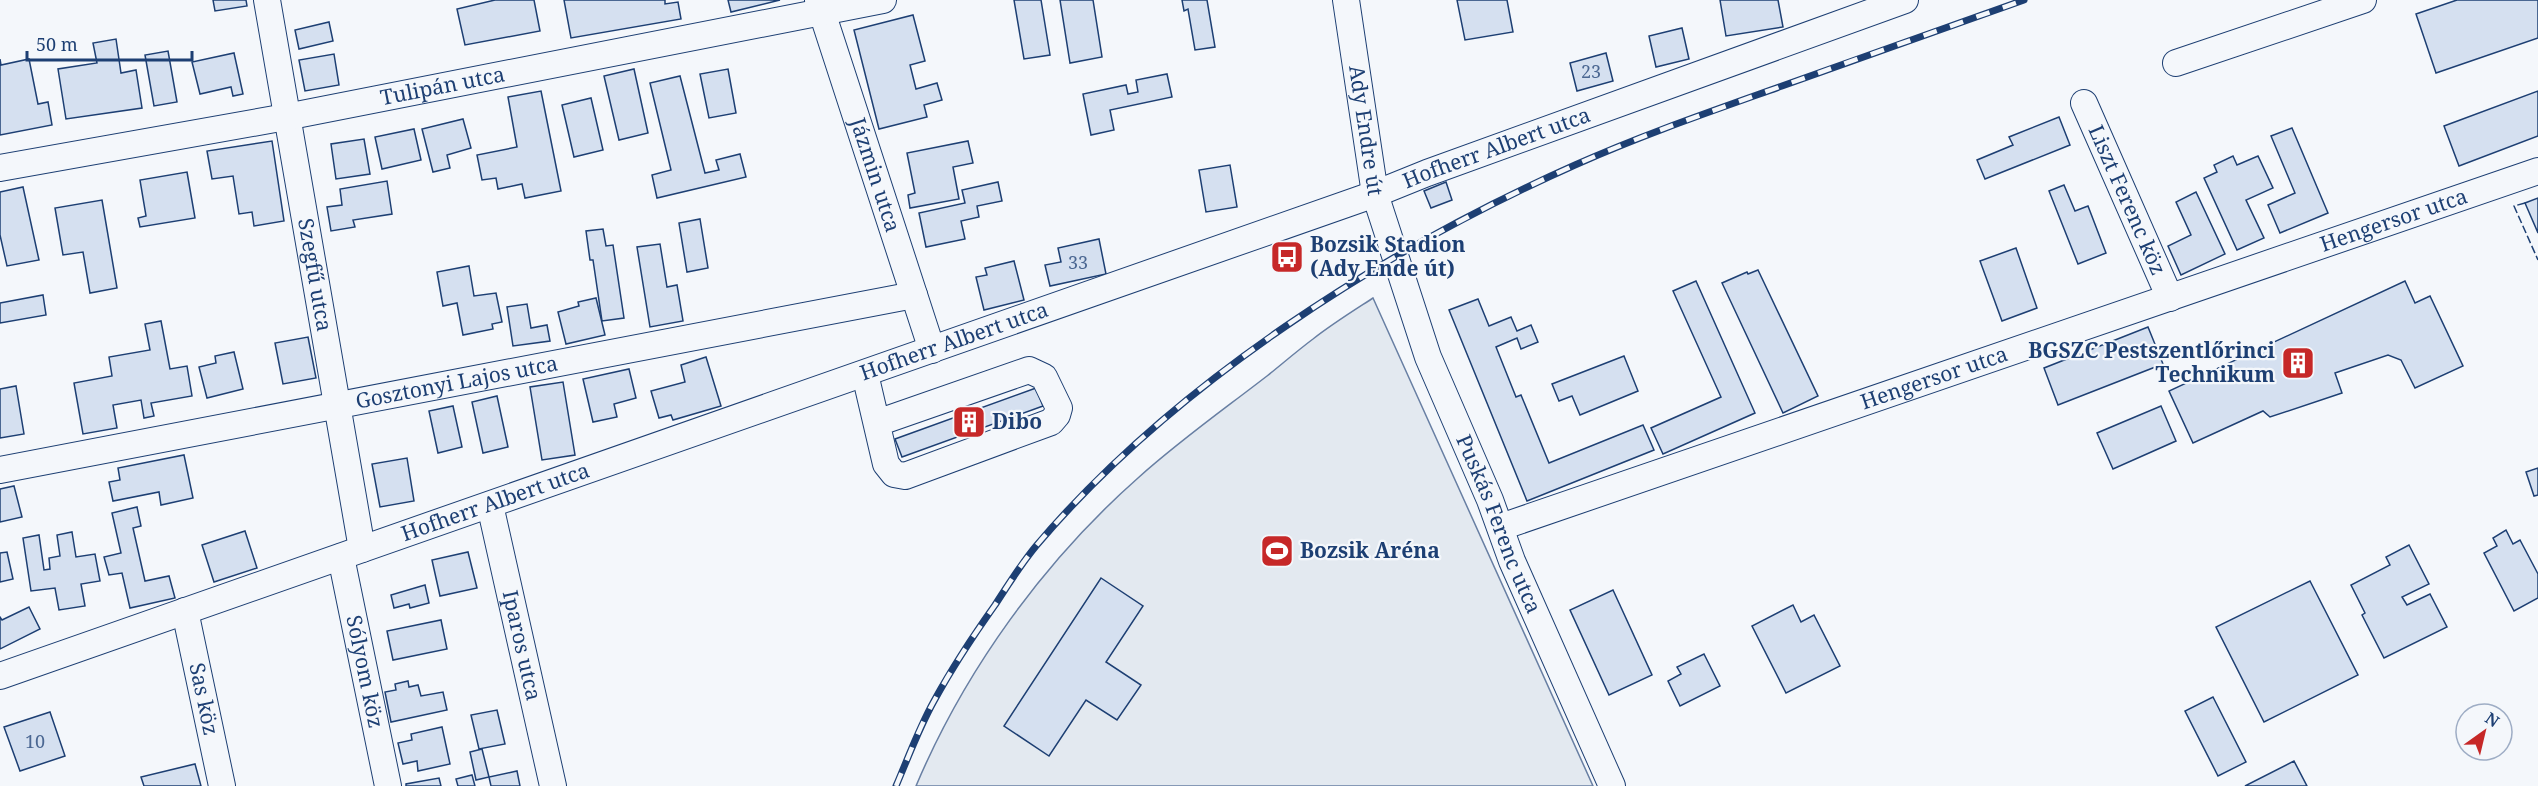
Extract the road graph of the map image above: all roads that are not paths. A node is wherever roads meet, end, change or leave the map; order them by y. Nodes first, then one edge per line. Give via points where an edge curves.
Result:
1 (267, 0) edge
2 (883, 0) edge
3 (1346, 0) edge
4 (2363, 0) edge
5 (1889, 3) edge
6 (820, 6) edge
7 (2176, 63) dead end
8 (2084, 103) dead end
9 (286, 117) junction
10 (0, 168) edge
11 (2538, 171) edge
12 (1375, 194) junction
13 (1395, 259) joint
14 (914, 295) junction
15 (2170, 297) junction
16 (932, 350) junction
17 (865, 374) junction
18 (337, 406) junction
19 (877, 423) junction
20 (0, 470) edge
21 (490, 505) junction
22 (1501, 527) junction
23 (351, 553) junction
24 (185, 611) junction
25 (0, 676) edge
26 (222, 786) edge
27 (388, 786) edge
28 (553, 786) edge
29 (1612, 786) edge

1 - 9 street, Szegfű utca
2 - 6 street, Tulipán utca
3 - 12 street, Ady Endre út
4 - 7 street
5 - 12 street, Hofherr Albert utca
6 - 9 street, Tulipán utca
6 - 14 street, Jázmin utca
8 - 15 street, Liszt Ferenc köz
9 - 10 street, Tulipán utca
9 - 18 street, Szegfű utca
11 - 15 street, Hengersor utca
12 - 13 street, Ady Endre út
12 - 16 street, Hofherr Albert utca
13 - 22 street, Puskás Ferenc utca via 1428,357
14 - 16 street, Jázmin utca
14 - 18 street, Gosztonyi Lajos utca
15 - 22 street, Hengersor utca
16 - 17 street, Hofherr Albert utca
17 - 19 street
17 - 21 street, Hofherr Albert utca
18 - 20 street, Gosztonyi Lajos utca
18 - 23 street, Szegfű utca
19 - 19 street via 1029,370 1044,377 1059,408 1051,422 905,476 894,474 885,464
21 - 23 street, Hofherr Albert utca
21 - 28 street, Iparos utca
22 - 29 street, Puskás Ferenc utca via 1512,561
23 - 24 street, Hofherr Albert utca
23 - 27 street, Sólyom köz
24 - 25 street, Hofherr Albert utca
24 - 26 street, Sas köz

